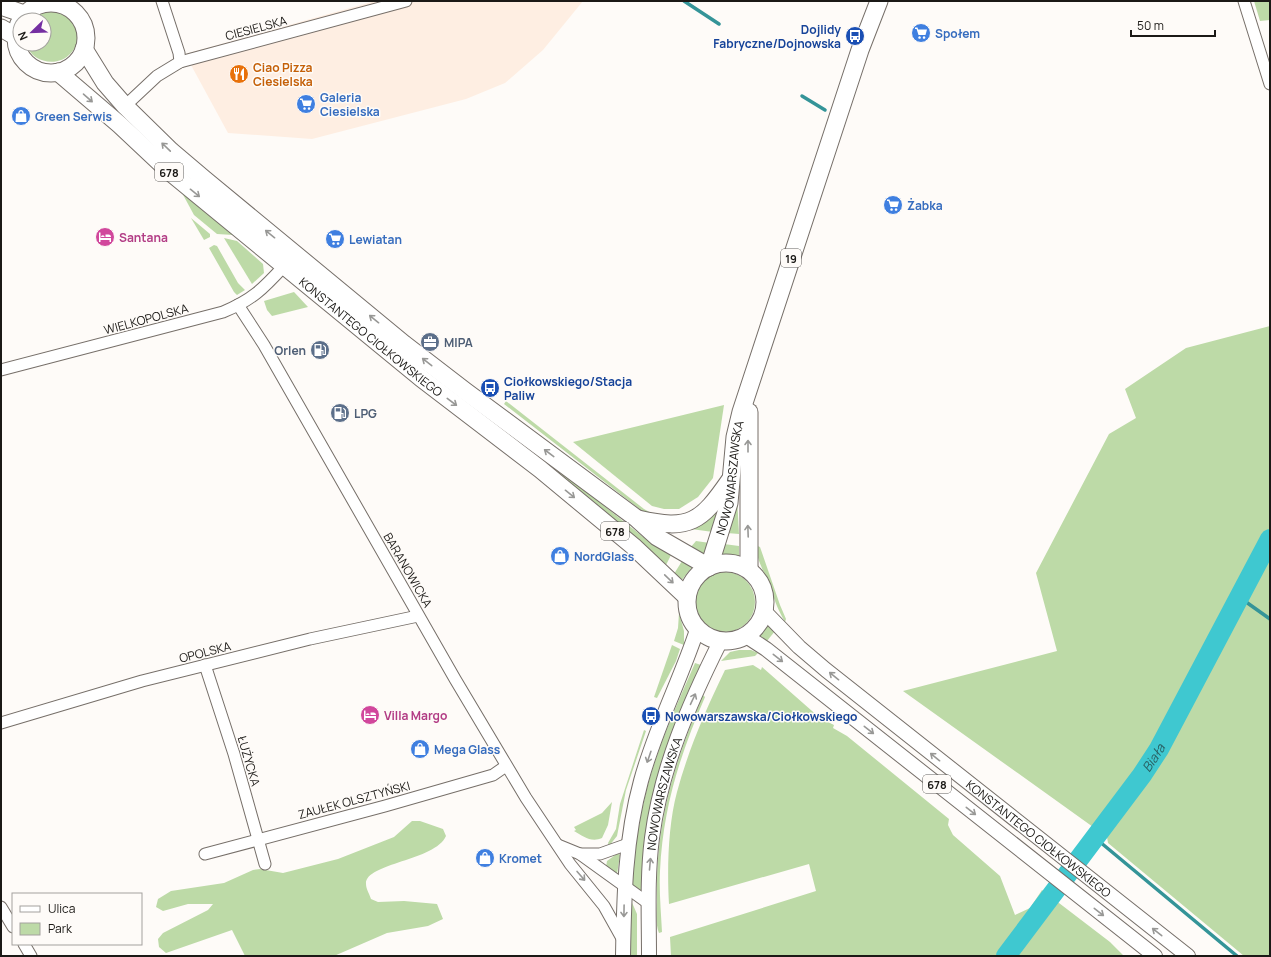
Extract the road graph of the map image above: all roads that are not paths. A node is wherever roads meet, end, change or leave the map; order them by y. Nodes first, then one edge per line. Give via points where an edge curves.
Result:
1 (162, 1) edge
2 (406, 1) edge
3 (879, 1) edge
4 (1244, 1) edge
5 (44, 2) edge
6 (65, 3) edge
7 (1, 6) edge
8 (18, 12) edge
9 (26, 12) edge
10 (8, 32) edge
11 (84, 49) junction
12 (180, 62) junction
13 (58, 72) junction
14 (1270, 84) edge
15 (125, 106) junction
16 (284, 266) junction
17 (238, 305) junction
18 (1, 370) edge
19 (749, 388) junction
20 (731, 479) junction
21 (636, 518) junction
22 (709, 567) junction
23 (749, 570) junction
24 (686, 597) junction
25 (764, 611) junction
26 (418, 616) junction
27 (698, 630) junction
28 (746, 636) junction
29 (720, 642) junction
30 (205, 665) junction
31 (1, 723) edge
32 (506, 766) junction
33 (258, 839) junction
34 (628, 844) junction
35 (558, 845) junction
36 (205, 854) dead end
37 (580, 854) junction
38 (264, 864) dead end
39 (624, 886) junction
40 (648, 903) junction
41 (1, 907) edge
42 (12, 925) edge
43 (623, 941) junction
44 (25, 945) edge
45 (31, 956) edge
46 (623, 956) edge
47 (649, 956) edge
48 (1155, 956) edge
49 (1188, 956) edge

1 - 12 street
2 - 12 street, CIESIELSKA
3 - 19 highway, NOWOWARSZAWSKA / 19 via 860,50
4 - 14 street
5 - 6 highway
5 - 9 highway
6 - 11 highway via 81,19 86,39
7 - 8 highway
10 - 13 highway via 26,63 38,71
11 - 13 highway via 78,60 69,68
11 - 15 highway, KONSTANTEGO CIOŁKOWSKIEGO / 678 via 105,83
12 - 15 street, CIESIELSKA via 157,76
13 -> 16 highway, KONSTANTEGO CIOŁKOWSKIEGO / 678 via 170,172
21 -> 15 highway, KONSTANTEGO CIOŁKOWSKIEGO / 678 via 404,344 171,151
16 - 17 street, WIELKOPOLSKA via 254,296
16 -> 24 highway, KONSTANTEGO CIOŁKOWSKIEGO / 678 via 633,546
17 - 18 street, WIELKOPOLSKA via 223,312
17 - 26 street, BARANOWICKA
19 - 20 highway, NOWOWARSZAWSKA / 19 via 735,437
23 -> 19 highway, NOWOWARSZAWSKA / 19
20 - 21 highway via 710,508 694,520 674,525
20 - 22 highway, NOWOWARSZAWSKA / 19 via 729,503
21 - 22 highway, KONSTANTEGO CIOŁKOWSKIEGO / 678 via 657,537
22 - 23 highway via 729,563
22 - 24 highway via 694,579
23 - 25 highway via 762,588
24 - 27 highway via 688,615
25 - 28 highway via 758,625
49 -> 25 main road, KONSTANTEGO CIOŁKOWSKIEGO / 678 via 826,670
26 - 30 street, OPOLSKA via 317,637
26 - 32 street, BARANOWICKA
27 - 29 highway via 712,640
27 -> 34 main road, NOWOWARSZAWSKA via 641,781
28 - 29 highway via 734,641
28 -> 48 main road, KONSTANTEGO CIOŁKOWSKIEGO / 678
40 -> 29 main road, NOWOWARSZAWSKA via 652,840 665,774 688,709
30 - 31 street, OPOLSKA via 142,680
30 - 33 street, ŁUŻYCKA
32 - 33 street, ZAUŁEK OLSZTYŃSKI via 493,775
32 - 35 street, BARANOWICKA via 542,825
33 - 36 street, ZAUŁEK OLSZTYŃSKI
33 - 38 street, ŁUŻYCKA
34 - 37 street, BARANOWICKA via 600,854
34 - 39 main road, NOWOWARSZAWSKA
35 - 37 street, BARANOWICKA
35 -> 43 street, BARANOWICKA via 604,906
37 - 39 street, BARANOWICKA
39 - 40 street, BARANOWICKA
39 -> 43 main road, NOWOWARSZAWSKA
40 - 47 main road, NOWOWARSZAWSKA
41 - 42 street
43 - 46 main road, NOWOWARSZAWSKA
44 - 45 street

